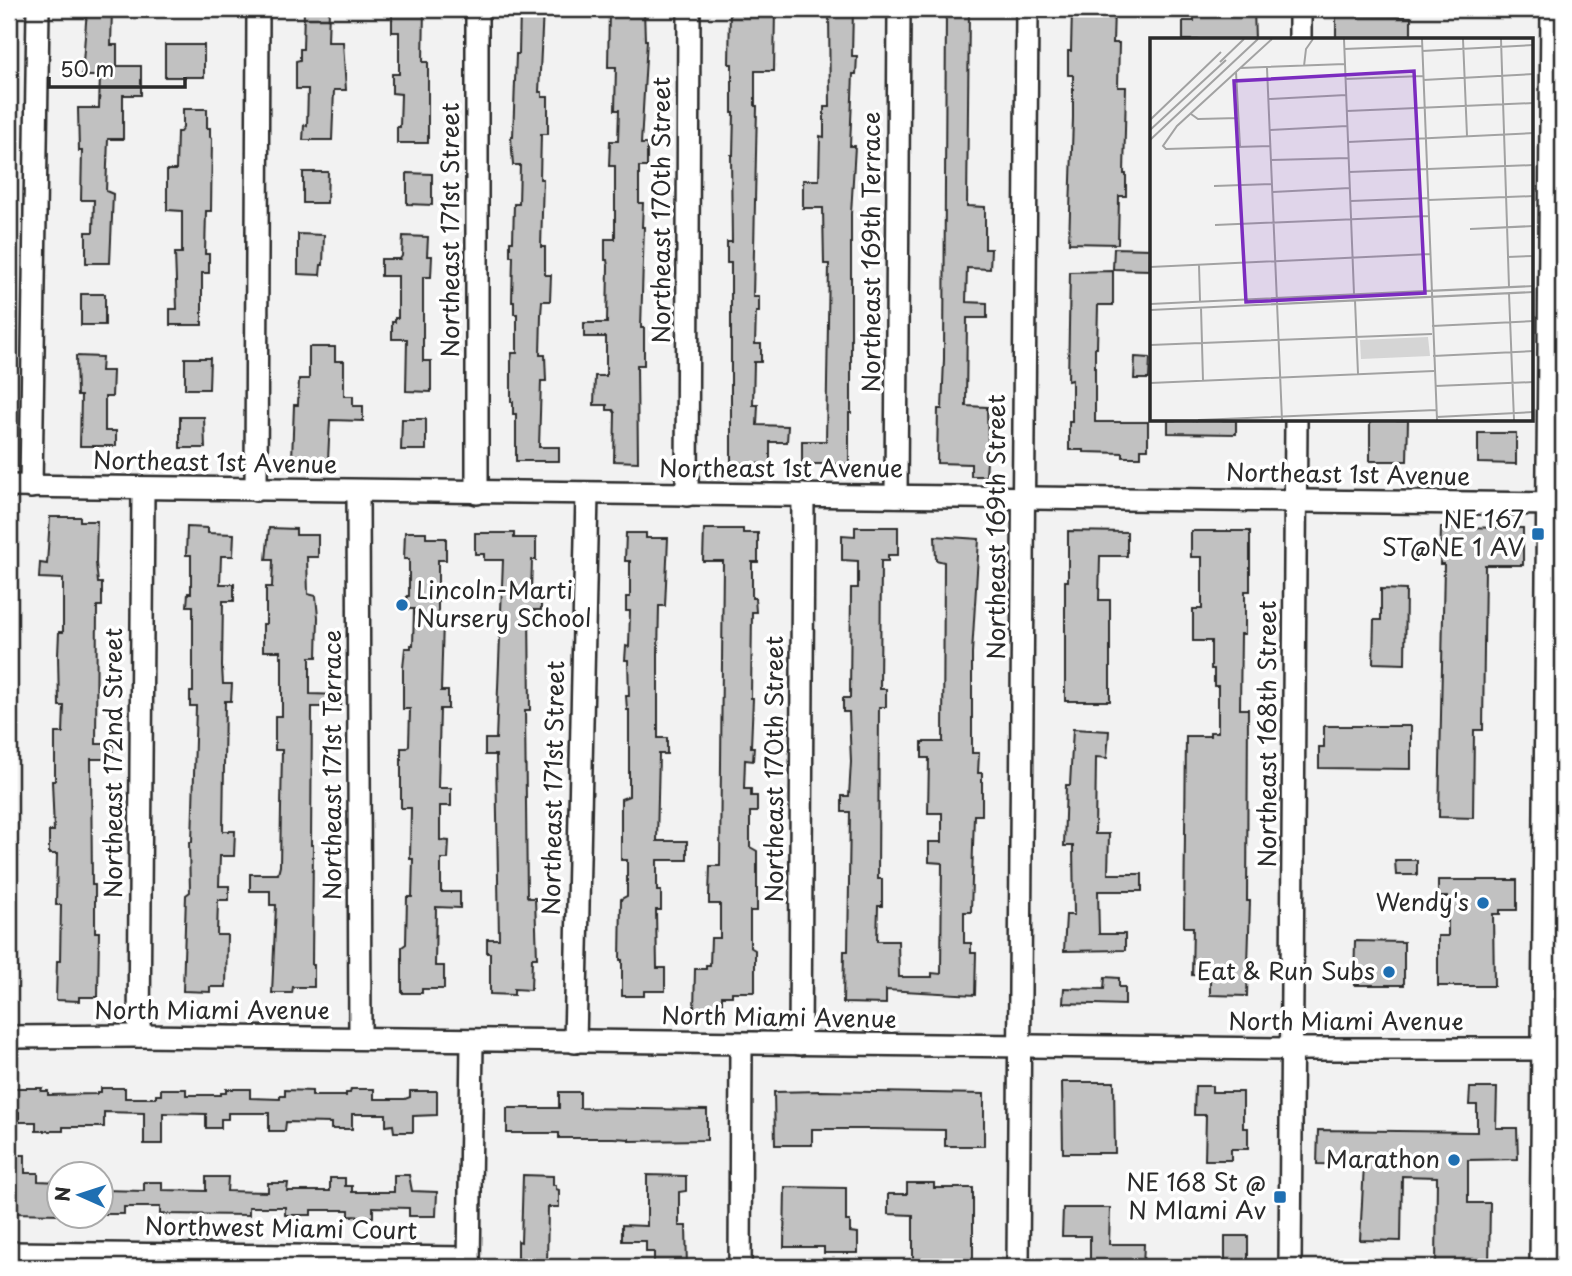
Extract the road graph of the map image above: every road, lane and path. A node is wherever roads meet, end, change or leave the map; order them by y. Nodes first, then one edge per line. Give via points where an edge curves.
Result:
1 (38, 9) edge
2 (258, 9) edge
3 (477, 9) edge
4 (689, 9) edge
5 (899, 9) edge
6 (1027, 9) edge
7 (1300, 9) edge
8 (1558, 9) edge
9 (1300, 38) edge
10 (1296, 422) edge
11 (1559, 448) edge
12 (9, 486) edge
13 (31, 487) junction
14 (142, 489) junction
15 (256, 490) junction
16 (358, 491) junction
17 (477, 493) junction
18 (587, 494) junction
19 (687, 495) junction
20 (803, 495) junction
21 (896, 496) junction
22 (1023, 497) junction
23 (1296, 500) junction
24 (1558, 507) edge
25 (139, 1036) junction
26 (9, 1037) edge
27 (360, 1038) junction
28 (472, 1041) junction
29 (575, 1042) junction
30 (741, 1044) junction
31 (800, 1044) junction
32 (1020, 1046) junction
33 (1292, 1049) junction
34 (1549, 1049) junction
35 (9, 1253) edge
36 (262, 1261) edge
37 (469, 1263) edge
38 (740, 1267) edge
39 (1018, 1267) edge
40 (1290, 1267) edge
41 (1547, 1267) edge

1 - 13 street
2 - 15 street
3 - 17 street, Northeast 171st Street
4 - 19 street, Northeast 170th Street
5 - 21 street, Northeast 169th Terrace
6 - 22 street, Northeast 169th Street
7 - 9 street
8 - 11 main road
10 - 23 street, Northeast 168th Street
11 - 24 main road
12 - 13 street, Northeast 1st Avenue
13 - 14 street, Northeast 1st Avenue
14 - 15 street, Northeast 1st Avenue
14 - 25 street, Northeast 172nd Street
15 - 16 street, Northeast 1st Avenue
16 - 17 street, Northeast 1st Avenue
16 - 27 street, Northeast 171st Terrace
17 - 18 street, Northeast 1st Avenue
18 - 19 street, Northeast 1st Avenue
18 - 29 street, Northeast 171st Street
19 - 20 street, Northeast 1st Avenue
20 - 21 street, Northeast 1st Avenue
20 - 31 street, Northeast 170th Street
21 - 22 street, Northeast 1st Avenue
22 - 23 street, Northeast 1st Avenue
22 - 32 street, Northeast 169th Street
23 - 24 street, Northeast 1st Avenue
23 - 33 street, Northeast 168th Street
24 - 34 main road
25 - 26 street, North Miami Avenue
25 - 27 street, North Miami Avenue
27 - 28 street, North Miami Avenue
28 - 29 street, North Miami Avenue
28 - 37 street
29 - 30 street, North Miami Avenue
30 - 31 street, North Miami Avenue
30 - 38 street
31 - 32 street, North Miami Avenue
32 - 33 street, North Miami Avenue
32 - 39 street, Northeast 169th Street
33 - 34 street, North Miami Avenue
33 - 40 street, Northeast 168th Street
34 - 41 main road
35 - 36 street, Northwest Miami Court
36 - 37 street, Northwest Miami Court

